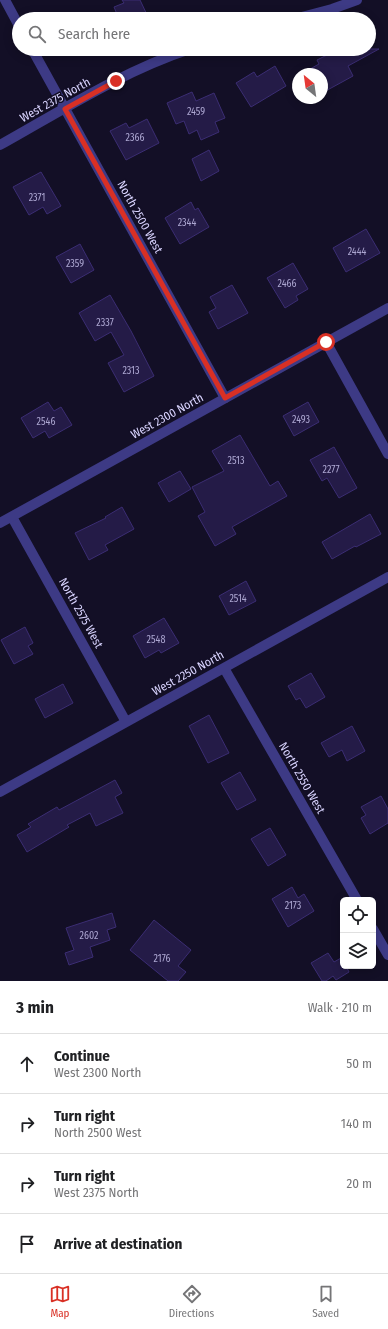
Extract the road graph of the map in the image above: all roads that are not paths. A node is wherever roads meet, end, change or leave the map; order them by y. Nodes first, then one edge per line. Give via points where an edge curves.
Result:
1 (5, 0) edge
2 (357, 0) edge
3 (321, 12) edge
4 (12, 13) edge
5 (36, 56) edge
6 (168, 56) edge
7 (65, 109) junction
8 (0, 145) edge
9 (388, 308) edge
10 (326, 342) junction
11 (225, 398) junction
12 (388, 454) edge
13 (12, 517) junction
14 (0, 523) edge
15 (388, 578) edge
16 (224, 668) junction
17 (126, 722) junction
18 (0, 792) edge
19 (355, 897) edge
20 (376, 933) edge
21 (388, 955) edge

1 - 4 street
2 - 3 street
5 - 7 street, North 2500 West
6 - 7 street, West 2375 North
7 - 8 street, West 2375 North
7 - 11 street, North 2500 West
9 - 10 street, West 2300 North
10 - 11 street, West 2300 North
10 - 12 street
11 - 13 street, West 2300 North
13 - 14 street, West 2300 North
13 - 17 street, North 2575 West
15 - 16 street, West 2250 North
16 - 17 street, West 2250 North
16 - 19 street, North 2550 West
17 - 18 street, West 2250 North
20 - 21 street

